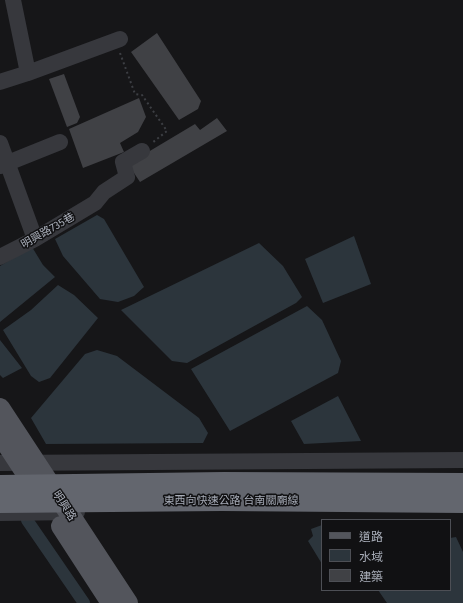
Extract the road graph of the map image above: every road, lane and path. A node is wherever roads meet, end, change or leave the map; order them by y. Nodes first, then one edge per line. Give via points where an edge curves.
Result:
1 (13, 0) edge
2 (117, 40) joint
3 (28, 73) junction
4 (0, 82) edge
5 (60, 142) dead end
6 (0, 143) edge
7 (142, 151) joint
8 (4, 165) edge
9 (35, 239) junction
10 (0, 257) edge
11 (0, 408) edge
12 (0, 434) edge
13 (463, 460) edge
14 (18, 463) edge
15 (463, 484) edge
16 (0, 486) edge
17 (0, 502) edge
18 (463, 502) edge
19 (463, 511) edge
20 (60, 512) junction
21 (0, 513) edge
22 (111, 603) edge
23 (128, 603) edge

1 - 3 street
2 - 3 street
2 - 7 path via 135,94 142,95 167,131
3 - 4 street
5 - 8 street
6 - 8 street
7 - 9 street, 明興路735巷 via 123,162 127,177 104,192 95,203
8 - 9 street
9 - 10 street, 明興路735巷
11 - 14 main road, 明興路
12 - 14 main road, 明興路
13 - 14 street
14 - 20 main road, 明興路
15 - 16 highway, 東西向快速公路 台南關廟線, bridge via 224,483
17 - 18 highway, 東西向快速公路 台南關廟線, bridge
19 - 20 street via 291,509
20 - 21 street
20 - 22 main road, 明興路
20 - 23 main road, 明興路

